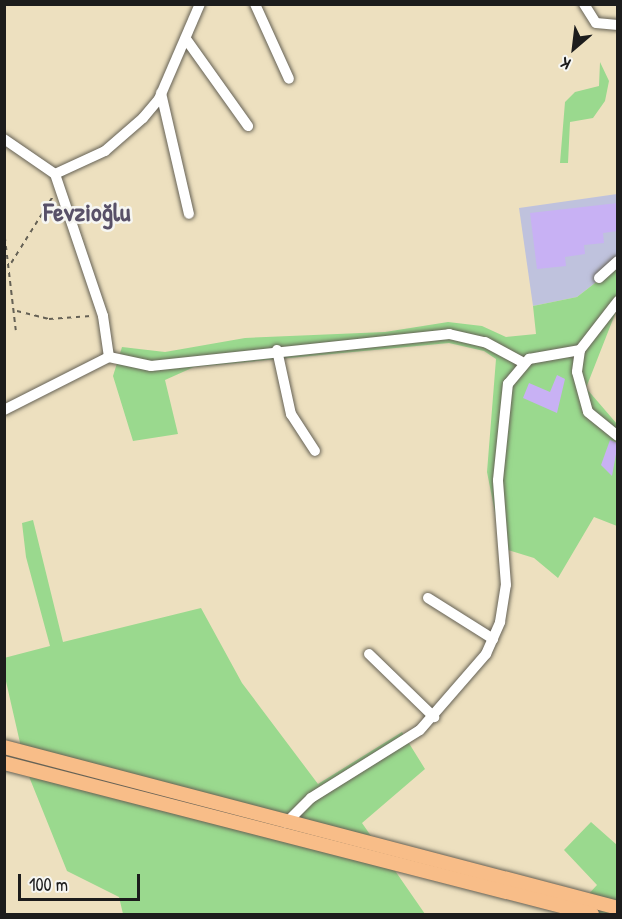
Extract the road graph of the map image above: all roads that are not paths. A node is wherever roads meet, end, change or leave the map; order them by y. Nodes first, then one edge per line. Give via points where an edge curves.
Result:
1 (200, 4) edge
2 (255, 4) edge
3 (584, 4) edge
4 (618, 25) edge
5 (186, 39) junction
6 (289, 79) dead end
7 (161, 93) junction
8 (248, 126) dead end
9 (4, 139) edge
10 (55, 174) junction
11 (189, 214) dead end
12 (618, 261) edge
13 (598, 278) dead end
14 (618, 301) edge
15 (277, 350) junction
16 (580, 350) junction
17 (109, 357) junction
18 (524, 363) junction
19 (4, 410) edge
20 (618, 436) edge
21 (315, 451) dead end
22 (428, 598) dead end
23 (493, 639) junction
24 (369, 654) dead end
25 (434, 717) junction
26 (4, 747) edge
27 (4, 763) edge
28 (286, 823) junction
29 (618, 908) edge
30 (592, 915) edge

1 - 5 street
2 - 6 street
3 - 4 street via 596,23
5 - 7 street
5 - 8 street
7 - 10 street via 115,144
7 - 11 street
9 - 10 street
10 - 17 street via 102,312
12 - 13 street
14 - 16 street
15 - 17 street via 151,366
15 - 18 street via 448,334 485,342
15 - 21 street via 291,414
16 - 18 street
16 - 20 street via 581,398 593,418
17 - 19 street
18 - 23 street via 508,384 498,480 506,585
22 - 23 street
23 - 25 street via 471,676
24 - 25 street
25 - 28 street via 394,749 311,798
26 - 28 main road
27 - 30 main road
28 - 29 main road

